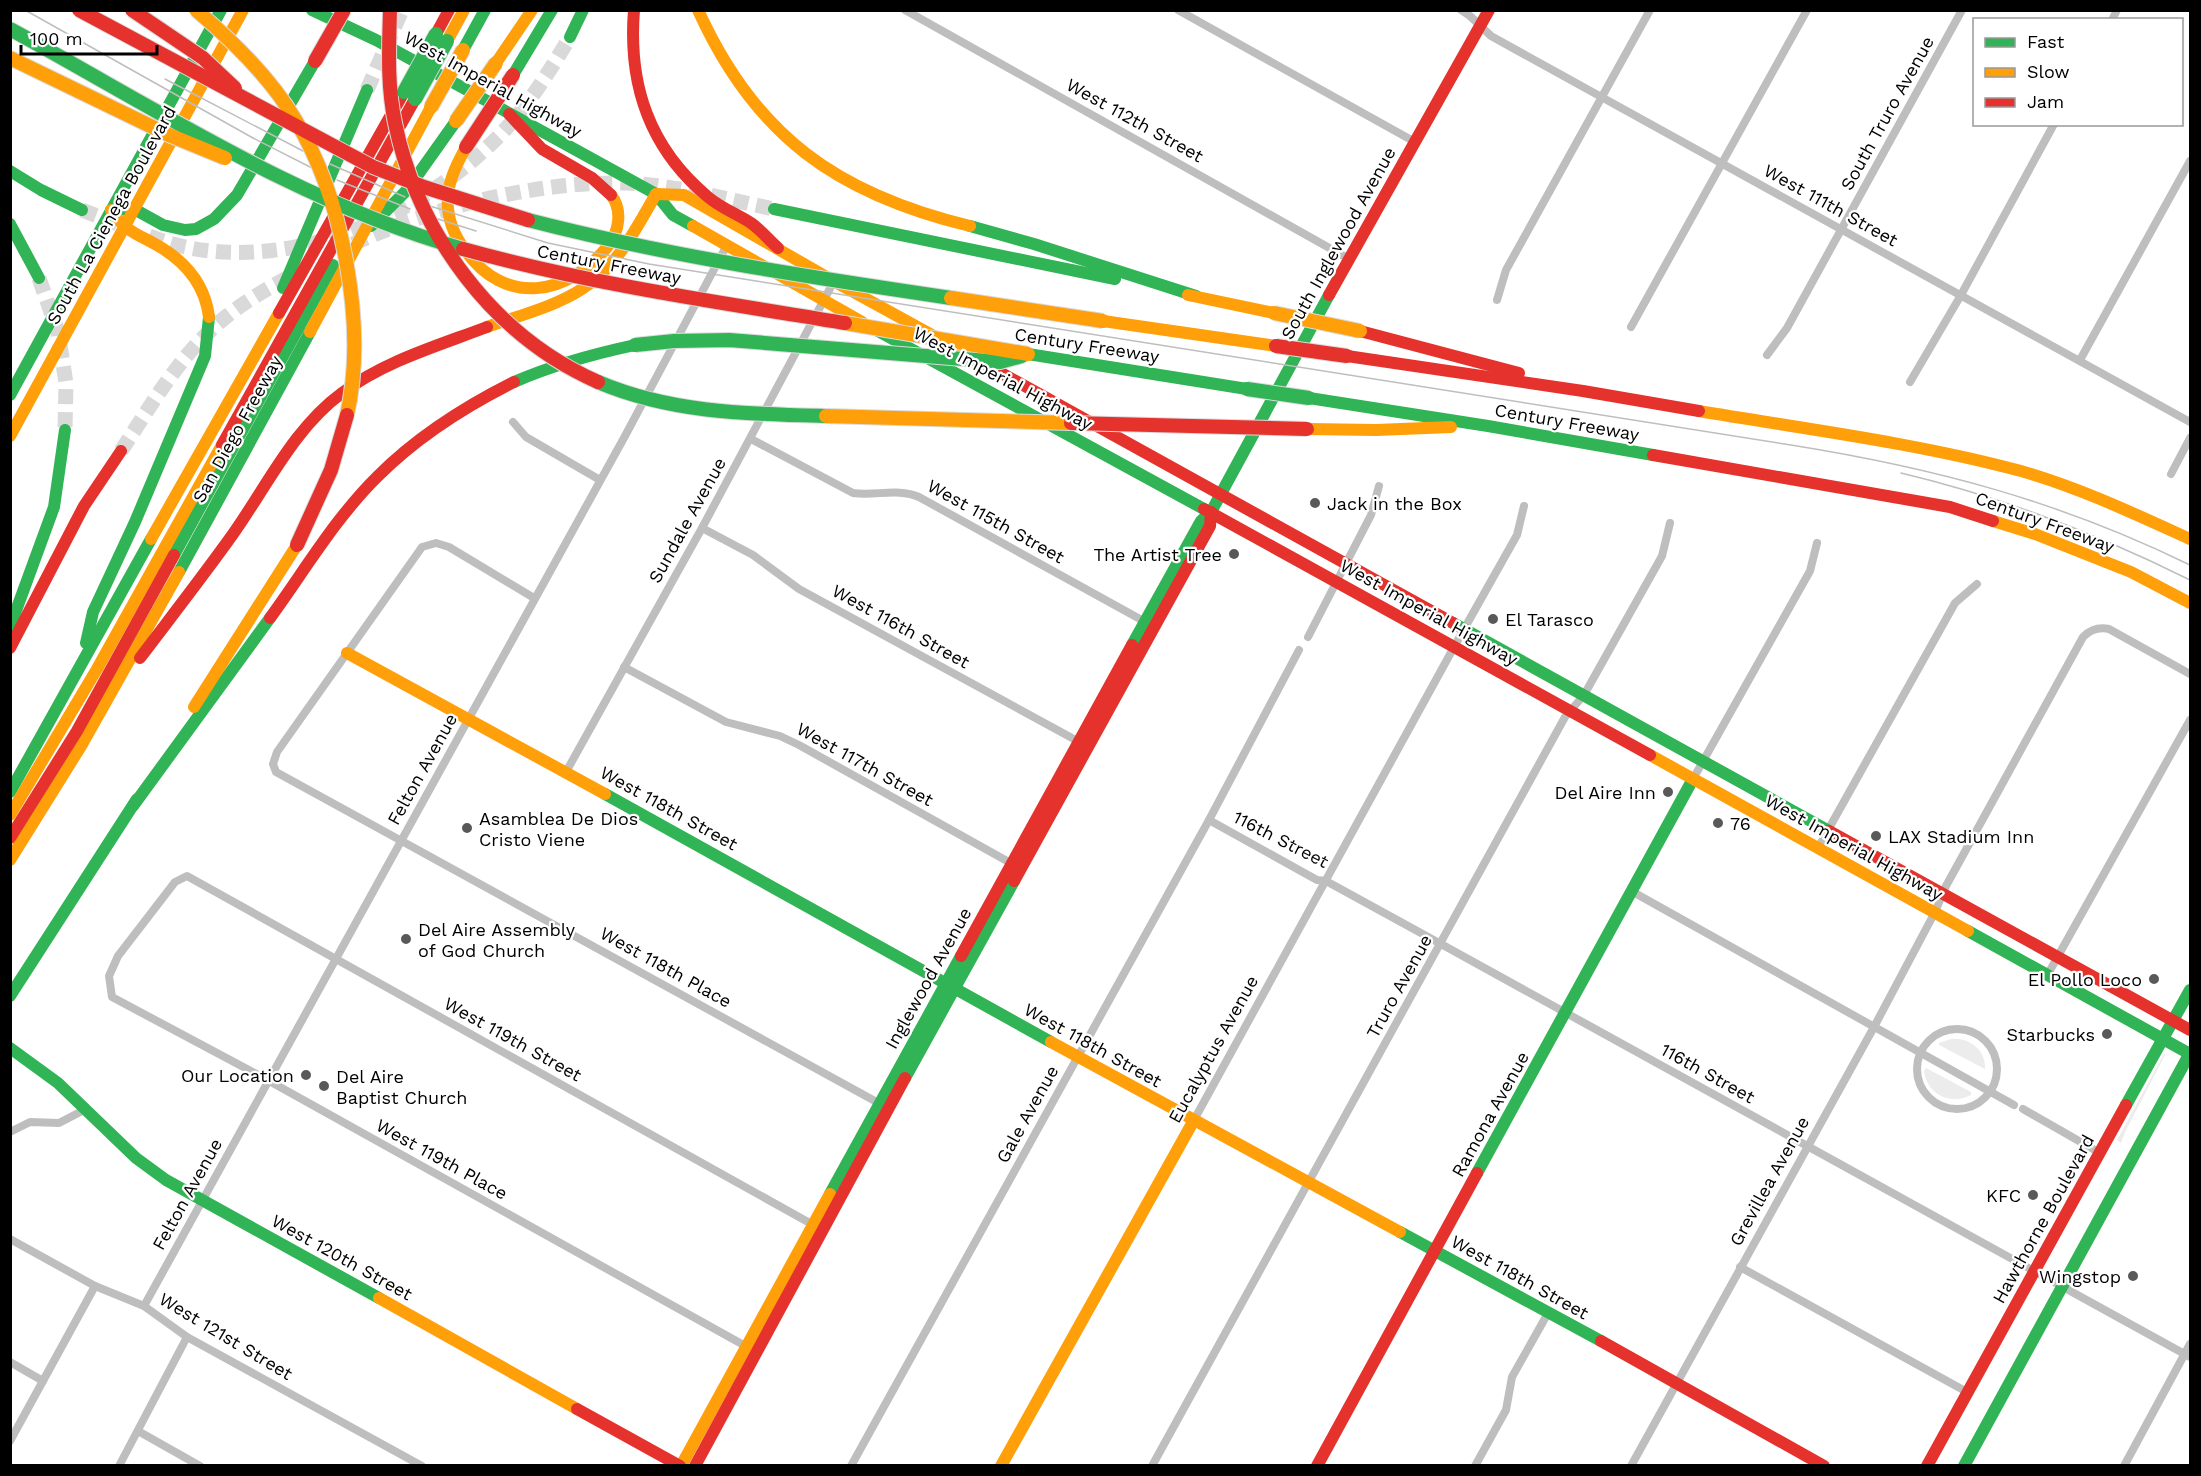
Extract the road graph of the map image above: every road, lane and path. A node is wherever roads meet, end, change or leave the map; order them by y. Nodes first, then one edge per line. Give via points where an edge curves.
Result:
1 (79, 10) edge
2 (132, 10) edge
3 (196, 10) edge
4 (221, 10) edge
5 (243, 10) edge
6 (312, 10) edge
7 (344, 10) edge
8 (390, 10) edge
9 (449, 10) edge
10 (464, 10) edge
11 (485, 10) edge
12 (552, 10) edge
13 (583, 10) edge
14 (634, 10) edge
15 (698, 10) edge
16 (905, 10) edge
17 (1178, 10) edge
18 (1461, 10) edge
19 (1489, 10) edge
20 (1650, 10) edge
21 (1807, 10) edge
22 (1962, 10) edge
23 (1188, 13) edge
24 (529, 15) edge
25 (1480, 26) junction
26 (10, 29) edge
27 (570, 37) tunnel mouth
28 (441, 38) junction
29 (10, 58) edge
30 (367, 90) tunnel mouth
31 (410, 95) junction
32 (1602, 97) junction
33 (250, 102) junction
34 (509, 114) junction
35 (2053, 126) edge
36 (1415, 142) junction
37 (2190, 161) edge
38 (1721, 163) junction
39 (10, 171) edge
40 (656, 194) junction
41 (317, 196) junction
42 (774, 208) tunnel mouth
43 (135, 209) junction
44 (82, 210) tunnel mouth
45 (111, 210) junction
46 (10, 224) edge
47 (125, 228) junction
48 (1841, 230) junction
49 (363, 234) junction
50 (727, 245) junction
51 (778, 248) junction
52 (1349, 259) junction
53 (39, 278) tunnel mouth
54 (834, 281) junction
55 (1961, 295) junction
56 (1196, 297) junction
57 (1497, 300) dead end
58 (823, 301) junction
59 (1631, 327) dead end
60 (1300, 349) junction
61 (255, 354) junction
62 (1028, 354) junction
63 (1767, 356) dead end
64 (2080, 360) junction
65 (1910, 382) dead end
66 (1583, 391) junction
67 (10, 395) edge
68 (513, 422) dead end
69 (2190, 422) edge
70 (1488, 426) junction
71 (65, 430) tunnel mouth
72 (10, 436) edge
73 (2190, 438) edge
74 (751, 439) junction
75 (121, 451) tunnel mouth
76 (2171, 474) dead end
77 (600, 480) junction
78 (1378, 486) dead end
79 (1220, 495) junction
80 (1524, 506) dead end
81 (1211, 512) junction
82 (1671, 523) dead end
83 (702, 528) junction
84 (2190, 539) edge
85 (1817, 543) dead end
86 (1345, 564) junction
87 (1337, 581) junction
88 (1977, 584) dead end
89 (534, 598) junction
90 (2190, 603) edge
91 (1150, 624) junction
92 (10, 627) edge
93 (1465, 630) junction
94 (1308, 637) dead end
95 (1454, 647) junction
96 (10, 648) edge
97 (1299, 650) dead end
98 (347, 653) junction
99 (81, 662) junction
100 (624, 667) junction
101 (2190, 674) edge
102 (1584, 694) junction
103 (106, 703) junction
104 (1571, 710) junction
105 (468, 720) junction
106 (2190, 720) edge
107 (1084, 745) junction
108 (1703, 762) junction
109 (566, 772) junction
110 (1693, 779) junction
111 (10, 792) edge
112 (133, 806) junction
113 (10, 815) edge
114 (1209, 820) junction
115 (1829, 830) junction
116 (10, 838) edge
117 (402, 840) junction
118 (1818, 848) junction
119 (10, 860) edge
120 (1017, 867) junction
121 (1326, 881) junction
122 (1633, 892) junction
123 (1943, 893) junction
124 (1935, 912) junction
125 (1441, 944) junction
126 (2058, 956) junction
127 (336, 961) junction
128 (2048, 974) junction
129 (951, 987) junction
130 (2190, 990) edge
131 (13, 993) edge
132 (112, 997) joint
133 (1566, 1013) junction
134 (2173, 1020) junction
135 (1874, 1027) junction
136 (2190, 1030) edge
137 (2162, 1038) junction
138 (10, 1048) edge
139 (1921, 1053) junction
140 (2190, 1054) edge
141 (1078, 1057) junction
142 (268, 1081) junction
143 (1991, 1092) junction
144 (884, 1106) junction
145 (86, 1108) junction
146 (1194, 1120) junction
147 (10, 1132) edge
148 (1806, 1147) junction
149 (2100, 1153) junction
150 (1308, 1182) junction
151 (202, 1201) junction
152 (818, 1228) junction
153 (10, 1239) edge
154 (1435, 1251) junction
155 (1740, 1267) junction
156 (2035, 1271) junction
157 (95, 1286) junction
158 (2063, 1287) junction
159 (144, 1306) junction
160 (1548, 1313) junction
161 (187, 1337) junction
162 (2190, 1344) edge
163 (750, 1349) junction
164 (2188, 1355) edge
165 (10, 1362) edge
166 (43, 1381) junction
167 (1677, 1382) junction
168 (1967, 1392) junction
169 (138, 1431) junction
170 (10, 1441) edge
171 (119, 1466) edge
172 (200, 1466) edge
173 (422, 1466) edge
174 (680, 1466) edge
175 (695, 1466) edge
176 (850, 1466) edge
177 (1001, 1466) edge
178 (1152, 1466) edge
179 (1317, 1466) edge
180 (1475, 1466) edge
181 (1631, 1466) edge
182 (1824, 1466) edge
183 (1927, 1466) edge
184 (1964, 1466) edge
185 (2124, 1466) edge

1 - 33 main road, Century Freeway, bridge
2 - 33 main road, bridge via 203,58
3 - 112 main road, bridge via 245,54 293,115 307,140 325,183 346,256 355,327 352,370 340,442 325,486 297,544
4 - 45 main road, South La Cienega Boulevard
5 - 43 main road, South La Cienega Boulevard
6 - 34 main road, West Imperial Highway via 376,40
7 - 43 main road, bridge via 237,195 221,215 203,227 184,229 164,226
8 - 70 main road, bridge via 387,69 396,131 411,181 434,232 465,279 495,312 530,342 593,380 660,404 735,414 1307,429
9 - 28 main road, San Diego Freeway
10 - 28 main road
11 - 49 main road, San Diego Freeway, bridge
12 - 34 main road, bridge via 466,147 452,176 448,205 456,236 482,271 509,285 536,289 564,284 599,260 615,236 615,202 596,181 545,152
13 - 27 main road
14 - 51 main road via 635,75 648,118 664,149 695,187 754,226
15 - 56 main road via 725,64 754,104 790,141 849,183 908,210 1010,237
16 - 52 street, West 112th Street
17 - 23 street
18 - 25 street, West 111th Street
19 - 25 main road, South Inglewood Avenue
20 - 32 street
21 - 38 street
22 - 48 street, South Truro Avenue
23 - 36 street
24 - 49 main road, bridge via 436,152 392,209
25 - 32 street, West 111th Street via 1491,36
25 - 36 main road, South Inglewood Avenue
26 - 41 main road, Century Freeway, bridge
28 - 31 main road, San Diego Freeway, bridge
29 - 41 main road, bridge via 169,135
30 - 61 main road
31 - 61 main road, San Diego Freeway
31 - 113 main road via 97,669
32 - 38 street, West 111th Street
32 - 57 street via 1506,270
33 - 60 main road, Century Freeway, bridge via 418,187 528,222 692,258
34 - 40 main road, West Imperial Highway
35 - 55 street
36 - 52 main road, South Inglewood Avenue
37 - 64 street
38 - 48 street, West 111th Street
38 - 59 street
39 - 44 main road
40 - 50 main road, West Imperial Highway via 673,215
40 - 51 main road, West Imperial Highway via 684,195
40 - 103 main road via 621,254 588,286 394,362 328,404 296,440 233,534
41 - 62 main road, Century Freeway, bridge via 468,251 579,279
42 - 56 main road
43 - 45 main road
43 - 47 main road, South La Cienega Boulevard
45 - 47 main road
45 - 67 main road, South La Cienega Boulevard
46 - 53 main road
47 - 72 main road, South La Cienega Boulevard
47 - 99 main road via 168,252 194,274 208,303 209,330 205,356 93,612
48 - 55 street, West 111th Street
48 - 63 street, South Truro Avenue
49 - 103 main road, San Diego Freeway
49 - 116 main road via 340,252 129,639
50 - 58 main road, West Imperial Highway
50 - 77 street, Felton Avenue
51 - 54 main road, West Imperial Highway
52 - 60 main road, South Inglewood Avenue
54 - 58 street, Sundale Avenue
54 - 79 main road, West Imperial Highway
55 - 64 street, West 111th Street
55 - 65 street
56 - 66 main road, bridge via 1360,331
58 - 74 street, Sundale Avenue
58 - 81 main road, West Imperial Highway
60 - 66 main road, Century Freeway, bridge
60 - 79 main road, South Inglewood Avenue
61 - 99 main road, San Diego Freeway
62 - 70 main road, Century Freeway, bridge
62 - 112 main road, bridge via 1000,363 702,340 643,344 575,358 497,389 424,436 364,490
64 - 69 street, West 111th Street
66 - 84 main road, Century Freeway via 1981,461 2094,496
68 - 77 street via 526,437
70 - 90 main road, Century Freeway via 1950,507 2035,534 2132,572
71 - 92 main road via 54,507
73 - 76 street
74 - 83 street, Sundale Avenue
74 - 91 street, West 115th Street via 853,493 903,492 919,497
75 - 96 main road via 84,506
77 - 89 street, Felton Avenue
78 - 86 street via 1371,515
79 - 81 main road, Inglewood Avenue
79 - 86 main road, West Imperial Highway
80 - 93 street, Eucalyptus Avenue via 1518,535
81 - 87 main road, West Imperial Highway
81 - 91 main road, Inglewood Avenue via 1210,526
82 - 102 street, Truro Avenue via 1662,556
83 - 100 street, Sundale Avenue
83 - 107 street, West 116th Street via 753,555 799,589
85 - 108 street via 1810,570
86 - 87 street
86 - 93 main road, West Imperial Highway
87 - 94 street
87 - 95 main road, West Imperial Highway
88 - 115 street via 1955,603
89 - 98 street via 449,547 428,544 415,555
89 - 105 street, Felton Avenue
91 - 107 main road, Inglewood Avenue
93 - 95 street, Eucalyptus Avenue
93 - 102 main road, West Imperial Highway
95 - 104 main road, West Imperial Highway
95 - 121 street, Eucalyptus Avenue
97 - 114 street, Gale Avenue
98 - 105 main road, West 118th Street
98 - 117 street, West 118th Place via 277,752 273,764 283,777
99 - 111 main road, San Diego Freeway
100 - 109 street, Sundale Avenue
100 - 120 street, West 117th Street via 726,722 799,745
101 - 123 street, Grevillea Avenue via 2109,629 2088,632
102 - 104 street, Truro Avenue
102 - 108 main road, West Imperial Highway
103 - 119 main road, San Diego Freeway
104 - 110 main road, West Imperial Highway
104 - 125 street, Truro Avenue
105 - 109 main road, West 118th Street
105 - 117 street, Felton Avenue
106 - 126 street
107 - 120 main road, Inglewood Avenue
108 - 110 street
108 - 115 main road, West Imperial Highway
109 - 129 main road, West 118th Street
110 - 118 main road, West Imperial Highway
110 - 122 main road, Ramona Avenue
112 - 131 main road
114 - 121 street, 116th Street via 1317,880
114 - 141 street, Gale Avenue
115 - 118 street
115 - 123 main road, West Imperial Highway
117 - 127 street, Felton Avenue
117 - 144 street, West 118th Place
118 - 124 main road, West Imperial Highway
120 - 129 main road, Inglewood Avenue
121 - 125 street, 116th Street
121 - 146 street, Eucalyptus Avenue
122 - 133 main road, Ramona Avenue
122 - 135 street
123 - 124 street, Grevillea Avenue
123 - 126 main road, West Imperial Highway
124 - 128 main road, West Imperial Highway
124 - 135 street, Grevillea Avenue
125 - 133 street, 116th Street
125 - 150 street, Truro Avenue
126 - 128 street
126 - 134 main road, West Imperial Highway
127 - 132 street, West 119th Street via 187,876 176,882 118,956 109,976
127 - 142 street, Felton Avenue
127 - 152 street, West 119th Street
128 - 137 main road, West Imperial Highway
129 - 141 main road, West 118th Street
129 - 144 main road, Inglewood Avenue
130 - 134 main road, Hawthorne Boulevard
132 - 142 street, West 119th Place
133 - 148 street, 116th Street
133 - 154 main road, Ramona Avenue
134 - 136 main road, West Imperial Highway
134 - 137 main road, Hawthorne Boulevard
135 - 139 street
135 - 148 street, Grevillea Avenue
137 - 140 main road, West Imperial Highway
137 - 149 main road, Hawthorne Boulevard
138 - 145 main road, West 120th Street
139 - 143 street
139 - 143 street via 1919,1082 1938,1105 1966,1109 1979,1104
139 - 143 street via 1941,1033 1958,1029 1982,1037 1996,1060 1996,1080
140 - 158 main road
141 - 146 main road, West 118th Street
141 - 176 street, Gale Avenue
142 - 151 street, Felton Avenue
142 - 163 street, West 119th Place
143 - 149 street
144 - 152 main road, Inglewood Avenue
145 - 147 street via 59,1123 30,1122
145 - 151 main road, West 120th Street via 136,1158
146 - 150 main road, West 118th Street
146 - 177 main road, Eucalyptus Avenue
148 - 155 street, Grevillea Avenue
148 - 156 street, 116th Street
149 - 156 main road, Hawthorne Boulevard
150 - 154 main road, West 118th Street
150 - 178 street, Truro Avenue
151 - 159 street, Felton Avenue
151 - 174 main road, West 120th Street
152 - 163 main road, Inglewood Avenue
153 - 157 street, West 121st Street
154 - 160 main road, West 118th Street
154 - 179 main road, Ramona Avenue
155 - 167 street, Grevillea Avenue
155 - 168 street
156 - 158 street, 116th Street
156 - 168 main road, Hawthorne Boulevard
157 - 159 street, West 121st Street
157 - 166 street
158 - 164 street, 116th Street
158 - 184 main road
159 - 161 street, West 121st Street
160 - 167 main road, West 118th Street
160 - 180 street via 1512,1377 1506,1410
161 - 169 street
161 - 173 street, West 121st Street
162 - 164 street
163 - 174 main road, Inglewood Avenue
163 - 175 main road, Inglewood Avenue
164 - 185 street
165 - 166 street
166 - 170 street
167 - 181 street, Grevillea Avenue
167 - 182 main road, West 118th Street
168 - 183 main road, Hawthorne Boulevard
169 - 171 street
169 - 172 street

